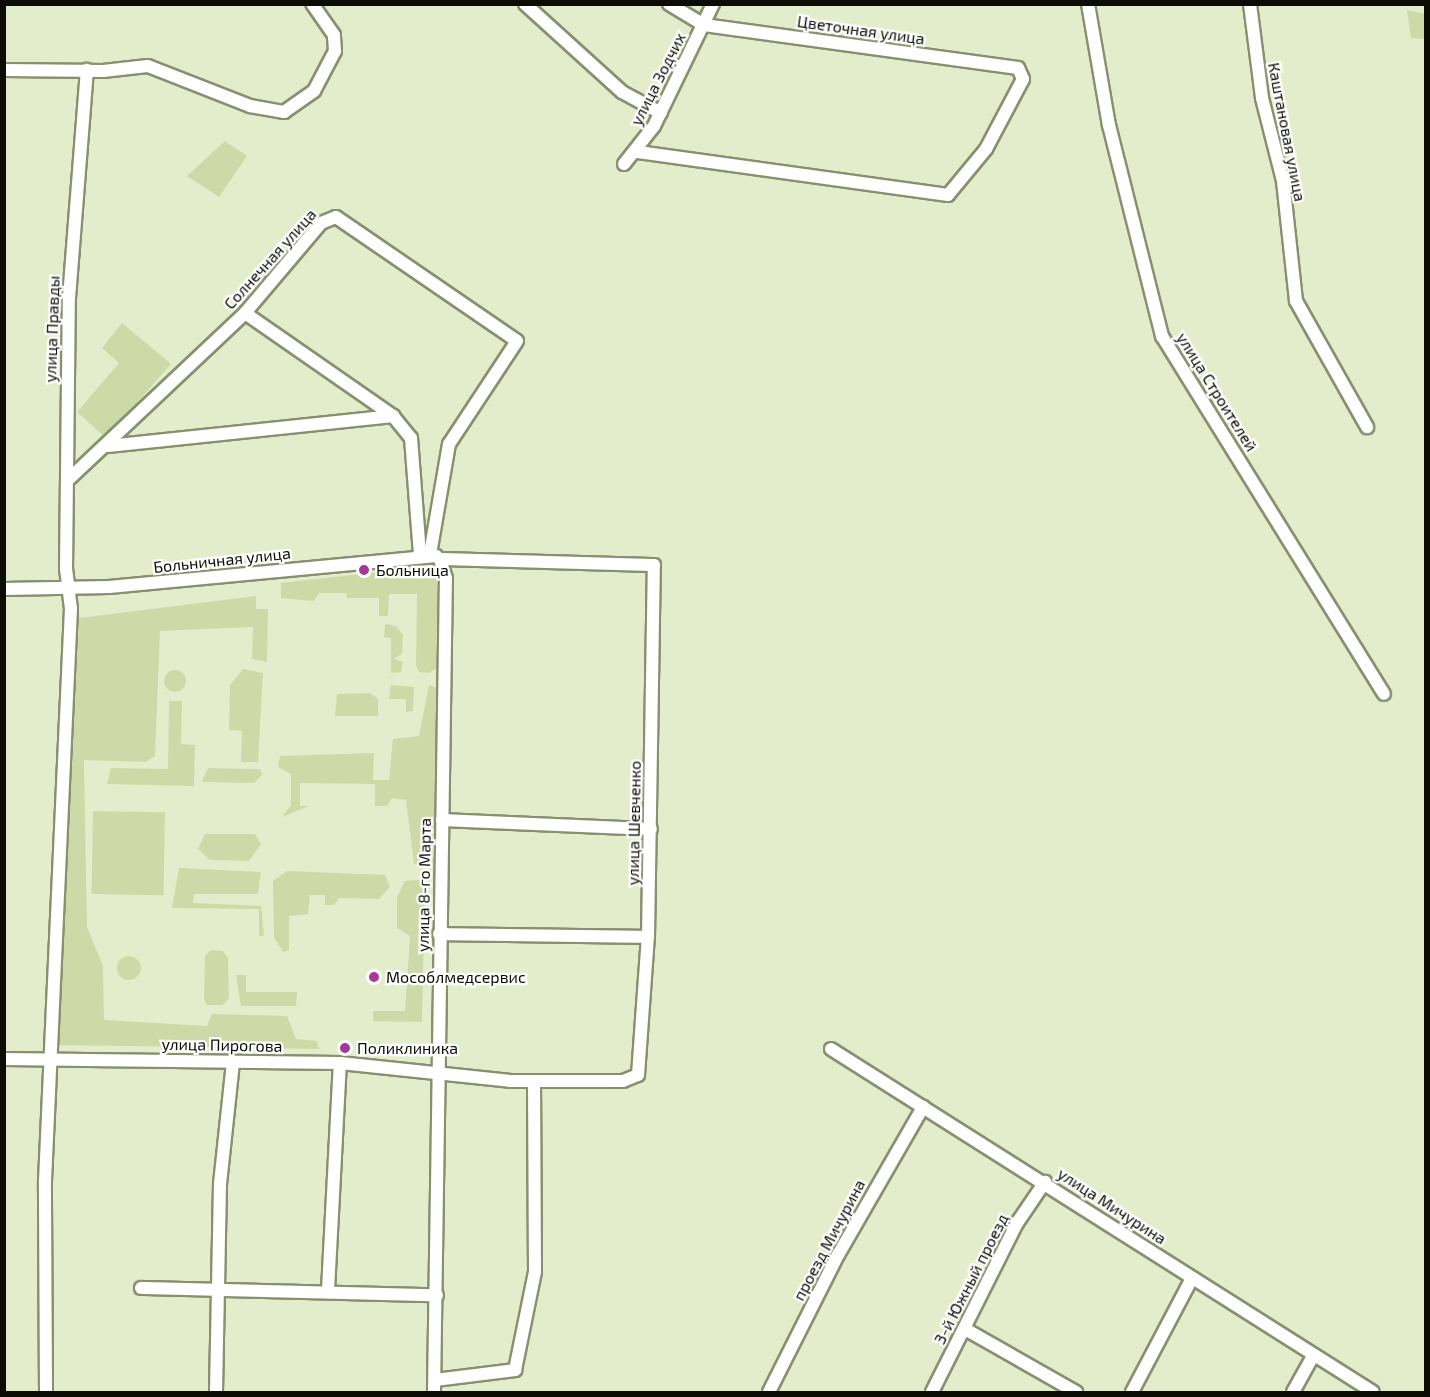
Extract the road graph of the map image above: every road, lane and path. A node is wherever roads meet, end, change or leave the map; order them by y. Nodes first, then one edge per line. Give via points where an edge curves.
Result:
1 (312, 4) edge
2 (525, 4) edge
3 (669, 4) edge
4 (714, 4) edge
5 (1088, 4) edge
6 (1250, 4) edge
7 (704, 25) junction
8 (4, 70) edge
9 (87, 70) junction
10 (661, 113) junction
11 (638, 152) junction
12 (624, 164) dead end
13 (245, 313) junction
14 (393, 416) junction
15 (1367, 427) dead end
16 (108, 446) junction
17 (70, 478) junction
18 (430, 556) junction
19 (654, 565) joint
20 (4, 589) edge
21 (69, 589) junction
22 (1384, 694) dead end
23 (442, 820) junction
24 (651, 829) junction
25 (439, 934) junction
26 (648, 937) junction
27 (831, 1049) dead end
28 (4, 1059) edge
29 (53, 1059) junction
30 (233, 1062) junction
31 (340, 1063) junction
32 (438, 1075) junction
33 (635, 1078) joint
34 (534, 1082) junction
35 (923, 1107) junction
36 (1045, 1182) junction
37 (1192, 1278) junction
38 (141, 1288) dead end
39 (218, 1289) junction
40 (328, 1290) junction
41 (437, 1295) junction
42 (965, 1329) junction
43 (1313, 1356) junction
44 (434, 1386) edge
45 (45, 1392) edge
46 (216, 1392) edge
47 (770, 1392) edge
48 (932, 1392) edge
49 (1076, 1392) edge
50 (1132, 1392) edge
51 (1293, 1392) edge
52 (1373, 1392) edge

1 - 9 street via 334,35 335,51 314,92 284,112 250,106 148,66
2 - 10 street via 622,92
3 - 7 street, Цветочная улица
4 - 7 street, улица Зодчих
5 - 22 street, улица Строителей via 1109,125 1162,336
6 - 15 street, Каштановая улица via 1262,98 1283,181 1296,301
7 - 10 street, улица Зодчих
7 - 11 street, Цветочная улица via 1018,68 1023,79 1001,125 948,195
8 - 9 street
9 - 17 street, улица Правды via 69,298
10 - 11 street, улица Зодчих
11 - 12 street, улица Зодчих
13 - 14 street
13 - 16 street, Солнечная улица
13 - 18 street, Солнечная улица via 321,223 336,217 517,341 449,444
14 - 16 street
14 - 18 street via 411,438
16 - 17 street, Солнечная улица
17 - 21 street, улица Правды
18 - 19 street, Больничная улица
18 - 21 street, Больничная улица
18 - 23 street, улица 8-го Марта via 446,578
19 - 24 street, улица Шевченко
20 - 21 street, Больничная улица
21 - 29 street, улица Правды
23 - 24 street
23 - 25 street, улица 8-го Марта
24 - 26 street, улица Шевченко
25 - 26 street
25 - 32 street, улица 8-го Марта
26 - 33 street, улица Шевченко via 643,1064
27 - 35 street, улица Мичурина
28 - 29 street, улица Пирогова
29 - 30 street, улица Пирогова
29 - 45 street, улица Правды via 45,1181
30 - 31 street, улица Пирогова
30 - 39 street via 220,1184
31 - 32 street, улица Пирогова
31 - 40 street
32 - 34 street, улица Пирогова
32 - 41 street, улица 8-го Марта
33 - 34 street, улица Пирогова
34 - 44 street via 535,1272 515,1370
35 - 36 street, улица Мичурина
35 - 47 street, проезд Мичурина via 838,1256
36 - 37 street, улица Мичурина
36 - 42 street, 3-й Южный проезд via 1017,1223
37 - 43 street, улица Мичурина
37 - 50 street
38 - 39 street
39 - 40 street
39 - 46 street
40 - 41 street
41 - 44 street, улица 8-го Марта
42 - 48 street, 3-й Южный проезд
42 - 49 street
43 - 51 street
43 - 52 street, улица Мичурина

